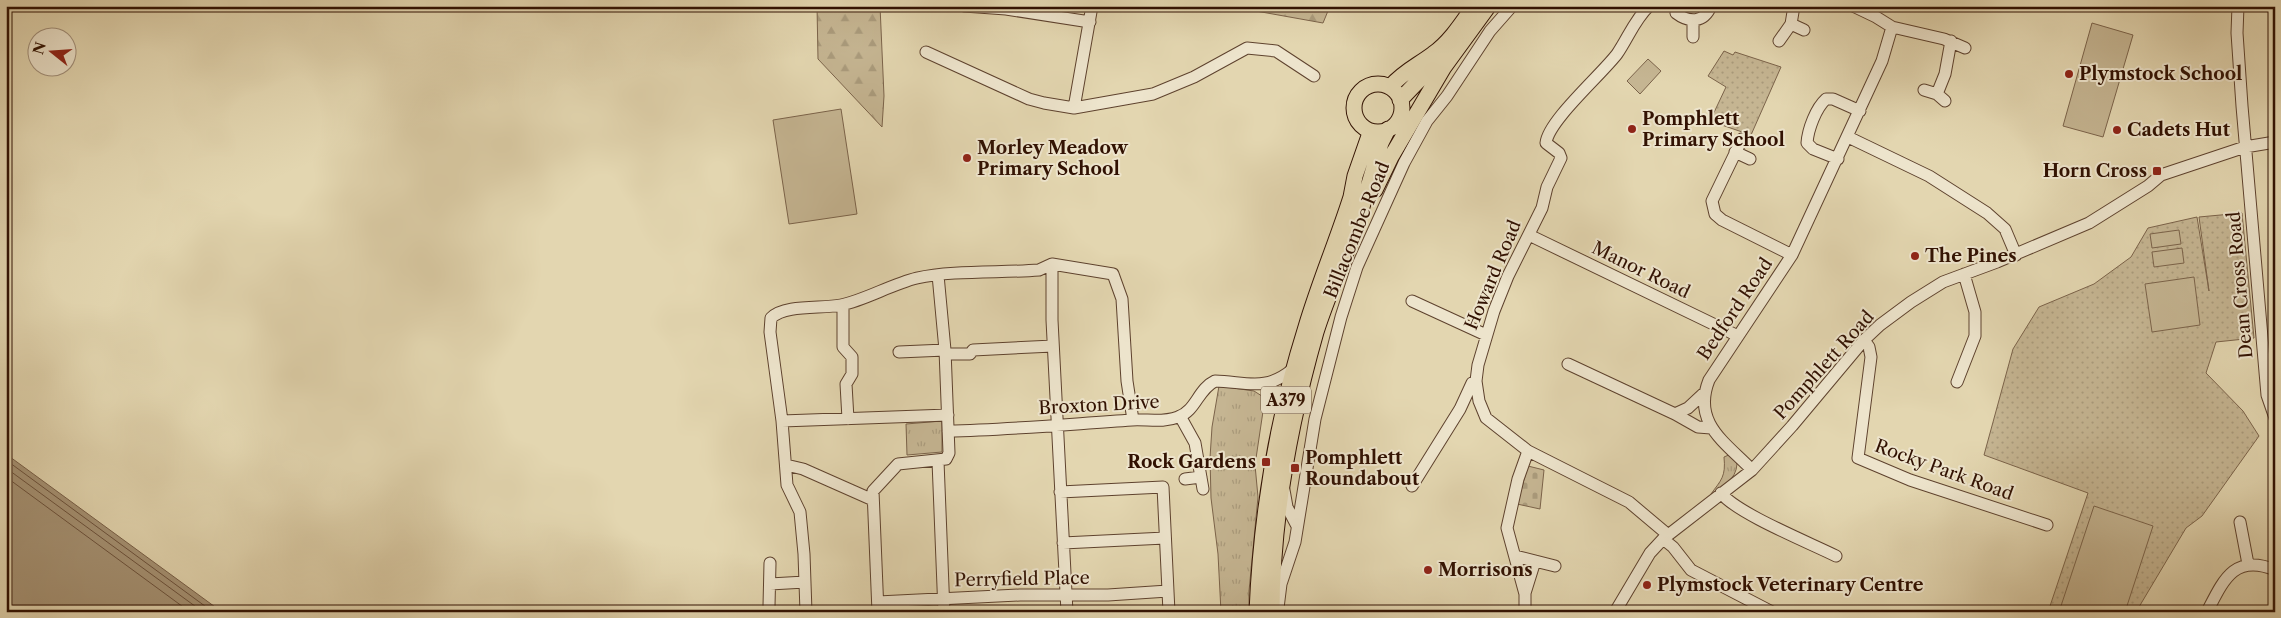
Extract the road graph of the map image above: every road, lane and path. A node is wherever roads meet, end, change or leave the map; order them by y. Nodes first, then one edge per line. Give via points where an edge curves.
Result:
1 (964, 6) edge
2 (1092, 6) edge
3 (1512, 6) edge
4 (1649, 6) edge
5 (1711, 6) edge
6 (1794, 6) edge
7 (1854, 6) edge
8 (2238, 6) edge
9 (1484, 7) edge
10 (1014, 8) edge
11 (1676, 13) dead end
12 (1693, 21) junction
13 (1791, 24) junction
14 (1089, 26) junction
15 (1892, 27) junction
16 (1804, 30) dead end
17 (1693, 37) dead end
18 (1951, 41) junction
19 (1779, 42) dead end
20 (1965, 48) dead end
21 (926, 52) dead end
22 (1314, 76) dead end
23 (1390, 88) junction
24 (1924, 90) dead end
25 (1400, 100) junction
26 (1074, 108) junction
27 (1860, 111) junction
28 (1368, 130) junction
29 (1388, 130) junction
30 (1848, 137) junction
31 (1742, 139) dead end
32 (2275, 142) edge
33 (2245, 147) junction
34 (1735, 152) junction
35 (1750, 159) dead end
36 (1838, 159) junction
37 (1353, 234) junction
38 (1529, 235) junction
39 (1792, 255) junction
40 (2016, 255) junction
41 (1052, 264) junction
42 (1964, 274) junction
43 (938, 275) junction
44 (1412, 301) dead end
45 (843, 305) junction
46 (1486, 335) junction
47 (1738, 336) junction
48 (1864, 340) junction
49 (1053, 346) junction
50 (899, 352) dead end
51 (945, 352) junction
52 (1568, 364) dead end
53 (1293, 369) junction
54 (1476, 381) junction
55 (1957, 382) dead end
56 (1266, 384) junction
57 (1703, 394) junction
58 (1284, 411) junction
59 (1674, 414) junction
60 (948, 415) junction
61 (1180, 416) junction
62 (2275, 418) edge
63 (848, 419) junction
64 (782, 420) junction
65 (1133, 420) junction
66 (1057, 421) junction
67 (1711, 428) junction
68 (948, 431) junction
69 (1528, 451) junction
70 (938, 461) junction
71 (786, 465) junction
72 (1752, 470) junction
73 (1283, 478) junction
74 (1185, 479) dead end
75 (1412, 486) dead end
76 (1060, 492) junction
77 (1721, 493) junction
78 (873, 500) junction
79 (2240, 522) dead end
80 (2046, 525) dead end
81 (1297, 526) junction
82 (1665, 536) junction
83 (1166, 538) junction
84 (1063, 544) junction
85 (1515, 556) junction
86 (1836, 556) dead end
87 (1534, 561) junction
88 (770, 562) dead end
89 (2248, 564) junction
90 (1555, 566) dead end
91 (2275, 570) edge
92 (805, 582) junction
93 (770, 584) junction
94 (1168, 590) junction
95 (1525, 594) junction
96 (1066, 596) junction
97 (943, 598) junction
98 (769, 606) dead end
99 (878, 607) edge
100 (806, 612) edge
101 (944, 612) edge
102 (1067, 612) edge
103 (1169, 612) edge
104 (1257, 612) edge
105 (1272, 612) edge
106 (1278, 612) edge
107 (1525, 612) edge
108 (1615, 612) edge
109 (1772, 612) edge
110 (2207, 612) edge

1 - 10 street
2 - 14 street
3 - 81 street, Billacombe Road via 1490,31 1427,121 1404,163 1357,267 1315,420
4 - 38 street, Howard Road via 1616,54 1557,121 1547,137 1546,143 1561,158
5 - 12 street via 1704,18
6 - 13 street
7 - 15 street
8 - 33 street, Dean Cross Road
9 - 23 main road via 1434,54 1401,74
9 - 25 main road
9 - 37 main road, Billacombe Road via 1444,67 1391,158
10 - 14 street
11 - 12 street
12 - 17 street
13 - 16 street
13 - 19 street
14 - 26 street
15 - 18 street
15 - 27 street, Bedford Road via 1882,61
18 - 20 street
18 - 24 street via 1941,97
21 - 26 street via 1029,99
22 - 26 street via 1276,51 1247,48 1194,77 1153,94
23 - 25 main road
23 - 28 main road via 1368,87 1357,98 1354,105 1357,120
25 - 29 main road, Billacombe Road / A379 via 1401,116
27 - 30 street, Bedford Road
27 - 36 street via 1833,99 1826,99 1821,104 1807,143 1813,149
28 - 29 main road, Billacombe Road
28 - 53 main road, Billacombe Road / A379 via 1352,197
29 - 37 main road, Billacombe Road / A379
30 - 36 street, Bedford Road
30 - 40 street via 1930,176 1986,213 2005,229
31 - 34 street
32 - 33 street, Pomphlett Road
33 - 40 street, Pomphlett Road via 2161,175 2089,223
33 - 62 street, Dean Cross Road via 2267,395
34 - 35 street
34 - 39 street via 1712,200 1715,214
36 - 39 street, Bedford Road
37 - 73 main road, Billacombe Road / A379 via 1317,331
38 - 46 street, Howard Road via 1508,276
38 - 47 street, Manor Road
39 - 47 street, Bedford Road
40 - 42 street, Pomphlett Road
41 - 43 street via 1040,270
41 - 49 street
41 - 65 street via 1113,274 1122,299
42 - 48 street, Pomphlett Road via 1943,282 1911,302
42 - 55 street via 1975,312 1975,336
43 - 45 street via 896,284
43 - 51 street
44 - 46 street
45 - 63 street via 844,347 852,357 852,374 846,384
45 - 64 street via 786,310 771,318
46 - 54 street, Howard Road
47 - 57 street, Bedford Road
48 - 72 street, Pomphlett Road
48 - 80 street, Rocky Park Road via 1871,357 1858,458 1910,480
49 - 51 street via 973,350 970,354
49 - 66 street
50 - 51 street
51 - 60 street
52 - 59 street
53 - 56 street, Broxton Drive via 1280,380
53 - 58 main road, Billacombe Road / A379
54 - 69 street, Howard Road via 1486,418
54 - 75 street
56 - 58 street via 1278,394
56 - 61 street, Broxton Drive via 1215,381 1208,384 1194,406
57 - 59 street via 1688,408
57 - 67 street via 1702,406
58 - 104 main road, Billacombe Road / A379 via 1264,521
59 - 67 street via 1698,427
60 - 63 street
60 - 68 street
61 - 65 street, Broxton Drive via 1164,420
61 - 74 street via 1195,443 1202,483
63 - 64 street
64 - 71 street
65 - 66 street, Broxton Drive
66 - 68 street, Broxton Drive via 995,430
66 - 76 street
67 - 72 street
68 - 70 street via 949,453 946,459
69 - 82 street, Howard Road via 1629,502
69 - 85 street via 1507,528
70 - 78 street via 903,463 873,491
70 - 97 street
71 - 78 street
71 - 92 street via 787,485 800,512
72 - 77 street, Pomphlett Road
73 - 81 street, Billacombe Road via 1287,507
73 - 105 main road, Billacombe Road / A379 via 1275,531
76 - 83 street via 1163,487
76 - 84 street
77 - 82 street, Pomphlett Road
77 - 86 street via 1726,500
78 - 99 street
79 - 89 street
81 - 106 street, Billacombe Road via 1281,584
82 - 108 street, Pomphlett Road via 1650,554
82 - 109 street, Howard Road via 1691,570
83 - 84 street
83 - 94 street
84 - 96 street
85 - 87 street
85 - 95 street
87 - 90 street
87 - 95 street
88 - 93 street
89 - 91 street
89 - 110 street via 2230,572
92 - 93 street
92 - 100 street
93 - 98 street
94 - 96 street, Perryfield Place
94 - 103 street
95 - 107 street
96 - 97 street, Perryfield Place
96 - 102 street
97 - 99 street, Perryfield Place
97 - 101 street

